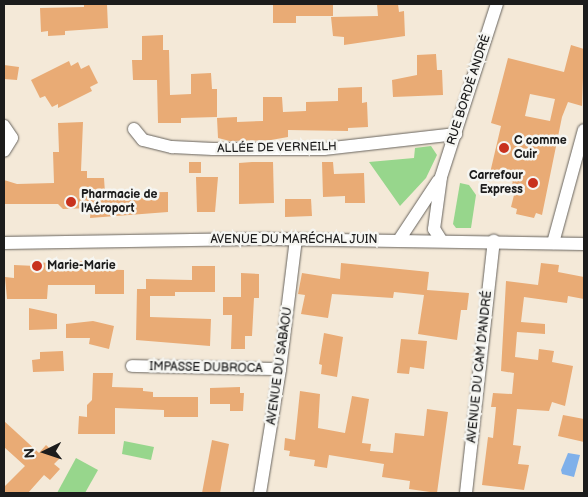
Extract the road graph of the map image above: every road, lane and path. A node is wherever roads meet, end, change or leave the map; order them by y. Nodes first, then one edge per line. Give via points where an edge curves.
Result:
1 (497, 4) edge
2 (4, 126) edge
3 (134, 129) dead end
4 (584, 130) edge
5 (456, 134) junction
6 (4, 151) edge
7 (441, 177) junction
8 (296, 239) junction
9 (399, 240) junction
10 (440, 240) junction
11 (494, 242) junction
12 (4, 243) edge
13 (553, 243) junction
14 (584, 244) edge
15 (132, 366) dead end
16 (280, 369) junction
17 (260, 493) edge
18 (466, 493) edge

1 - 5 street, RUE BORDÉ ANDRÉ
2 - 6 street via 12,138
3 - 5 street, ALLÉE DE VERNEILH via 143,140 172,147 213,149 324,149
4 - 13 street
5 - 7 street, RUE BORDÉ ANDRÉ
7 - 9 street, RUE BORDÉ ANDRÉ
7 - 10 street, RUE BORDÉ ANDRÉ via 434,229
8 - 9 street, AVENUE DU MARÉCHAL JUIN
8 - 12 street, AVENUE DU MARÉCHAL JUIN
8 - 16 street, AVENUE DU SABAOU
9 - 10 street, AVENUE DU MARÉCHAL JUIN
10 - 11 street, AVENUE DU MARÉCHAL JUIN
11 - 13 street, AVENUE DU MARÉCHAL JUIN
11 - 18 street, AVENUE DU CAM D'ANDRÉ
13 - 14 street, AVENUE DU MARÉCHAL JUIN
15 - 16 street, IMPASSE DUBROCA
16 - 17 street, AVENUE DU SABAOU

